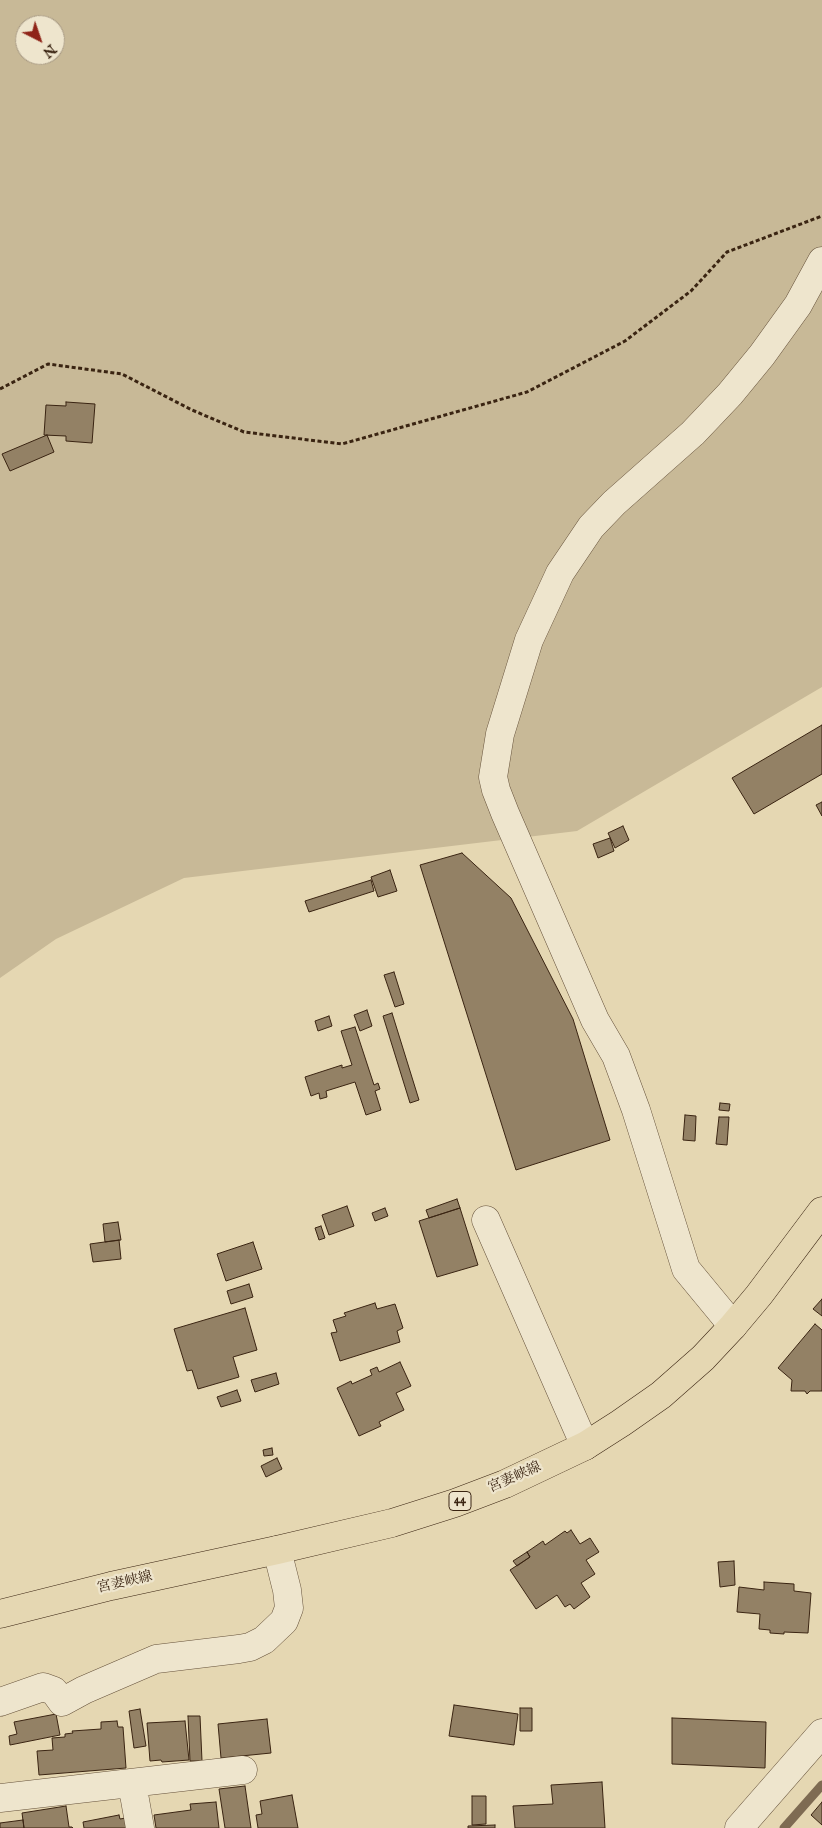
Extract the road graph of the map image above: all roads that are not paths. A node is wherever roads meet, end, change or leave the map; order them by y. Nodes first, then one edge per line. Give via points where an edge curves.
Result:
1 (822, 261) edge
2 (822, 1212) edge
3 (486, 1220) dead end
4 (733, 1326) junction
5 (585, 1446) junction
6 (277, 1550) junction
7 (0, 1614) edge
8 (0, 1702) edge
9 (822, 1733) edge
10 (243, 1770) dead end
11 (132, 1783) junction
12 (0, 1798) edge
13 (140, 1828) edge
14 (740, 1828) edge

1 - 4 street via 798,305 730,394 693,433 590,527 560,573 529,640 500,734 493,777 505,813 591,1011 616,1056 686,1269
2 - 4 main road, 宮妻峡線 / 44
3 - 5 street
4 - 5 main road, 宮妻峡線 / 44 via 661,1395
5 - 6 main road, 宮妻峡線 / 44 via 505,1484 455,1503 392,1523
6 - 7 main road, 宮妻峡線 / 44
6 - 8 street via 289,1608 284,1622 264,1640 240,1649 156,1659 62,1702 54,1691 43,1687
9 - 14 street
10 - 11 street
11 - 12 street
11 - 13 street

